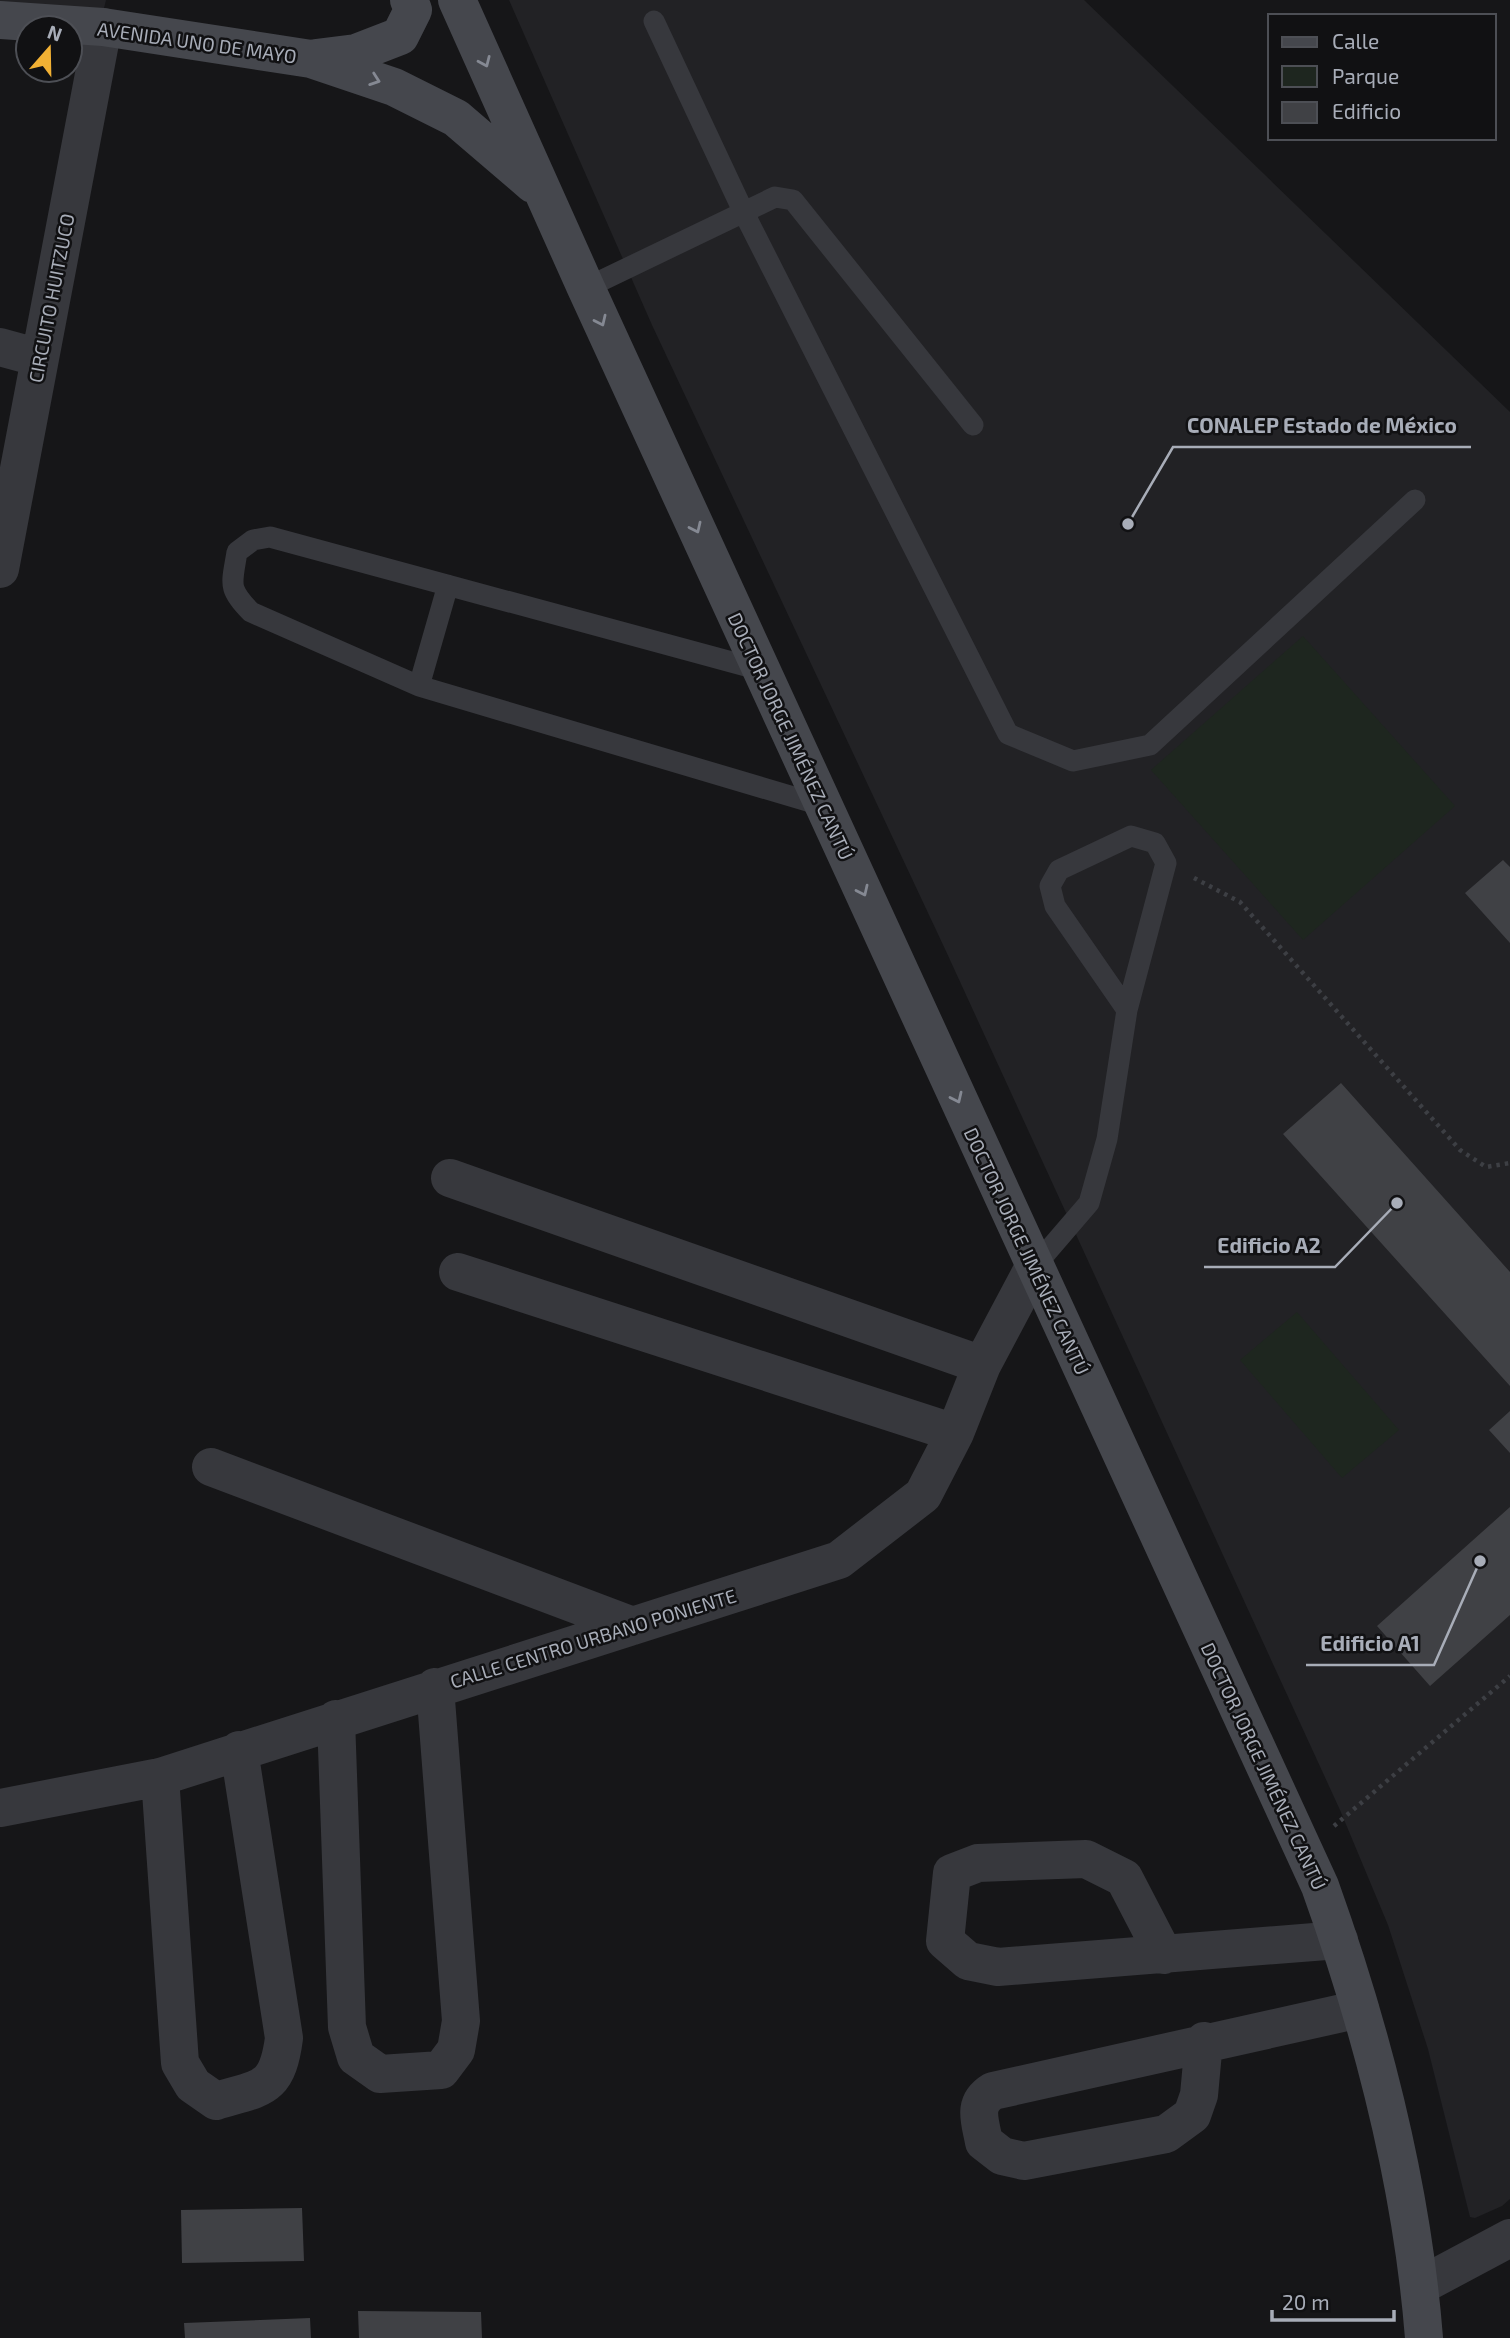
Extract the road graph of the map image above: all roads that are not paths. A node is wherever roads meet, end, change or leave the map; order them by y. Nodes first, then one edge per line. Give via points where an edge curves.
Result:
1 (409, 0) edge
2 (457, 0) edge
3 (0, 20) edge
4 (654, 21) dead end
5 (103, 27) junction
6 (311, 58) junction
7 (543, 192) junction
8 (744, 213) junction
9 (586, 288) junction
10 (0, 347) edge
11 (40, 358) junction
12 (973, 425) dead end
13 (1415, 500) dead end
14 (0, 569) edge
15 (448, 585) junction
16 (761, 670) junction
17 (419, 686) junction
18 (824, 806) junction
19 (1126, 1010) junction
20 (450, 1178) dead end
21 (1034, 1267) junction
22 (458, 1272) dead end
23 (982, 1365) junction
24 (956, 1433) junction
25 (211, 1467) dead end
26 (633, 1626) junction
27 (435, 1687) junction
28 (335, 1719) junction
29 (239, 1750) junction
30 (160, 1777) junction
31 (0, 1808) edge
32 (1339, 1940) junction
33 (1164, 1955) junction
34 (1360, 2009) junction
35 (1205, 2041) junction
36 (1510, 2238) edge
37 (1420, 2286) junction
38 (1424, 2338) edge

1 - 6 main road via 413,10 400,36 356,53
2 -> 7 main road
3 - 5 main road, AVENIDA UNO DE MAYO
4 - 8 lane
5 - 6 main road, AVENIDA UNO DE MAYO
5 - 11 street, CIRCUITO HUITZUCO
6 -> 7 main road via 394,87 456,118
7 - 9 main road, DOCTOR JORGE JIMÉNEZ CANTÚ
8 - 9 lane
8 - 12 lane via 775,197 793,200
8 - 13 lane via 1008,734 1073,761 1150,745
9 -> 16 main road, DOCTOR JORGE JIMÉNEZ CANTÚ
10 - 11 street
11 - 14 street, CIRCUITO HUITZUCO
15 - 16 lane
15 - 17 lane
15 - 17 lane via 270,537 253,540 236,552 234,595 251,612
16 - 18 main road, DOCTOR JORGE JIMÉNEZ CANTÚ
17 - 18 lane
18 -> 21 main road, DOCTOR JORGE JIMÉNEZ CANTÚ
19 - 19 lane via 1055,906 1050,886 1059,870 1131,836 1155,843 1166,863
19 - 21 lane via 1107,1139 1089,1203
20 - 23 street
21 - 23 street, CALLE CENTRO URBANO PONIENTE
21 - 32 main road, DOCTOR JORGE JIMÉNEZ CANTÚ via 1303,1849
22 - 24 street
23 - 24 street, CALLE CENTRO URBANO PONIENTE
24 - 26 street, CALLE CENTRO URBANO PONIENTE via 923,1495 839,1560
25 - 26 street
26 - 27 street, CALLE CENTRO URBANO PONIENTE
27 - 28 street, CALLE CENTRO URBANO PONIENTE
27 - 28 street via 461,2021 456,2050 441,2070 380,2074 356,2057 347,2027
28 - 29 street, CALLE CENTRO URBANO PONIENTE
29 - 30 street, CALLE CENTRO URBANO PONIENTE
29 - 30 street via 284,2038 281,2064 266,2086 216,2101 193,2085 180,2063
30 - 31 street, CALLE CENTRO URBANO PONIENTE
32 - 33 street
32 - 34 main road, DOCTOR JORGE JIMÉNEZ CANTÚ
33 - 33 street via 998,1967 968,1961 945,1941 952,1873 978,1863 1086,1859 1124,1878
34 - 35 street
34 - 37 main road, DOCTOR JORGE JIMÉNEZ CANTÚ via 1384,2090
35 - 35 street via 993,2091 978,2107 984,2142 1002,2156 1024,2161 1166,2134 1192,2115
36 - 37 street
37 - 38 main road, DOCTOR JORGE JIMÉNEZ CANTÚ

